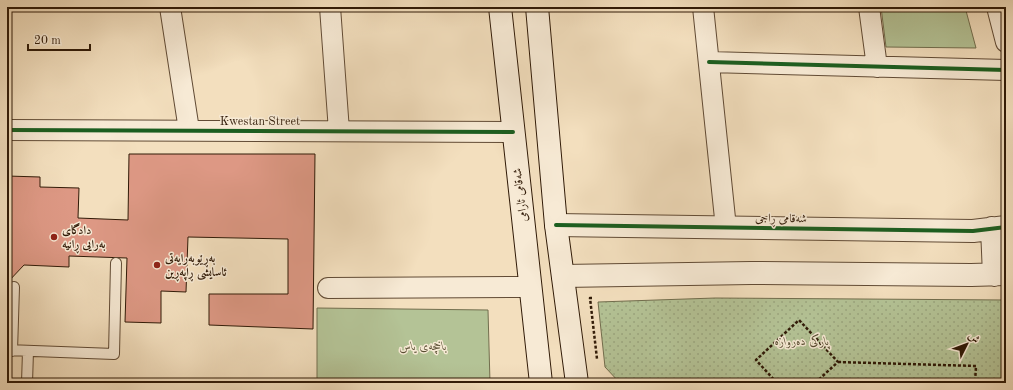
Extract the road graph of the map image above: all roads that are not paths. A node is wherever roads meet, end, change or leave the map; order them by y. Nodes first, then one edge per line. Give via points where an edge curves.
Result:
1 (170, 7) edge
2 (330, 7) edge
3 (500, 7) edge
4 (537, 7) edge
5 (703, 7) edge
6 (869, 7) edge
7 (997, 7) edge
8 (1006, 42) edge
9 (709, 62) junction
10 (877, 67) junction
11 (1006, 70) edge
12 (7, 130) edge
13 (189, 130) junction
14 (339, 131) junction
15 (513, 132) junction
16 (556, 225) junction
17 (726, 228) junction
18 (999, 228) edge
19 (116, 263) dead end
20 (1000, 274) edge
21 (563, 276) junction
22 (14, 287) dead end
23 (531, 287) junction
24 (328, 288) dead end
25 (10, 350) edge
26 (28, 351) junction
27 (27, 383) edge
28 (541, 383) edge
29 (577, 383) edge

1 - 13 street
2 - 14 street
3 - 15 street, شەقامی ئارامی
4 - 16 street
5 - 9 street
6 - 10 street
7 - 8 street
9 - 10 street
9 - 17 street
10 - 11 street
12 - 13 street, Kwestan Street
13 - 14 street, Kwestan Street
14 - 15 street, Kwestan Street
15 - 23 street, شەقامی ئارامی
16 - 17 street, شەقامی ڕاجی
16 - 21 street
17 - 18 street, شەقامی ڕاجی via 973,231
18 - 20 street
19 - 26 lane via 114,354
20 - 21 street via 751,273
21 - 29 street
22 - 25 lane
23 - 24 street
23 - 28 street, شەقامی ئارامی
25 - 26 lane
26 - 27 lane

